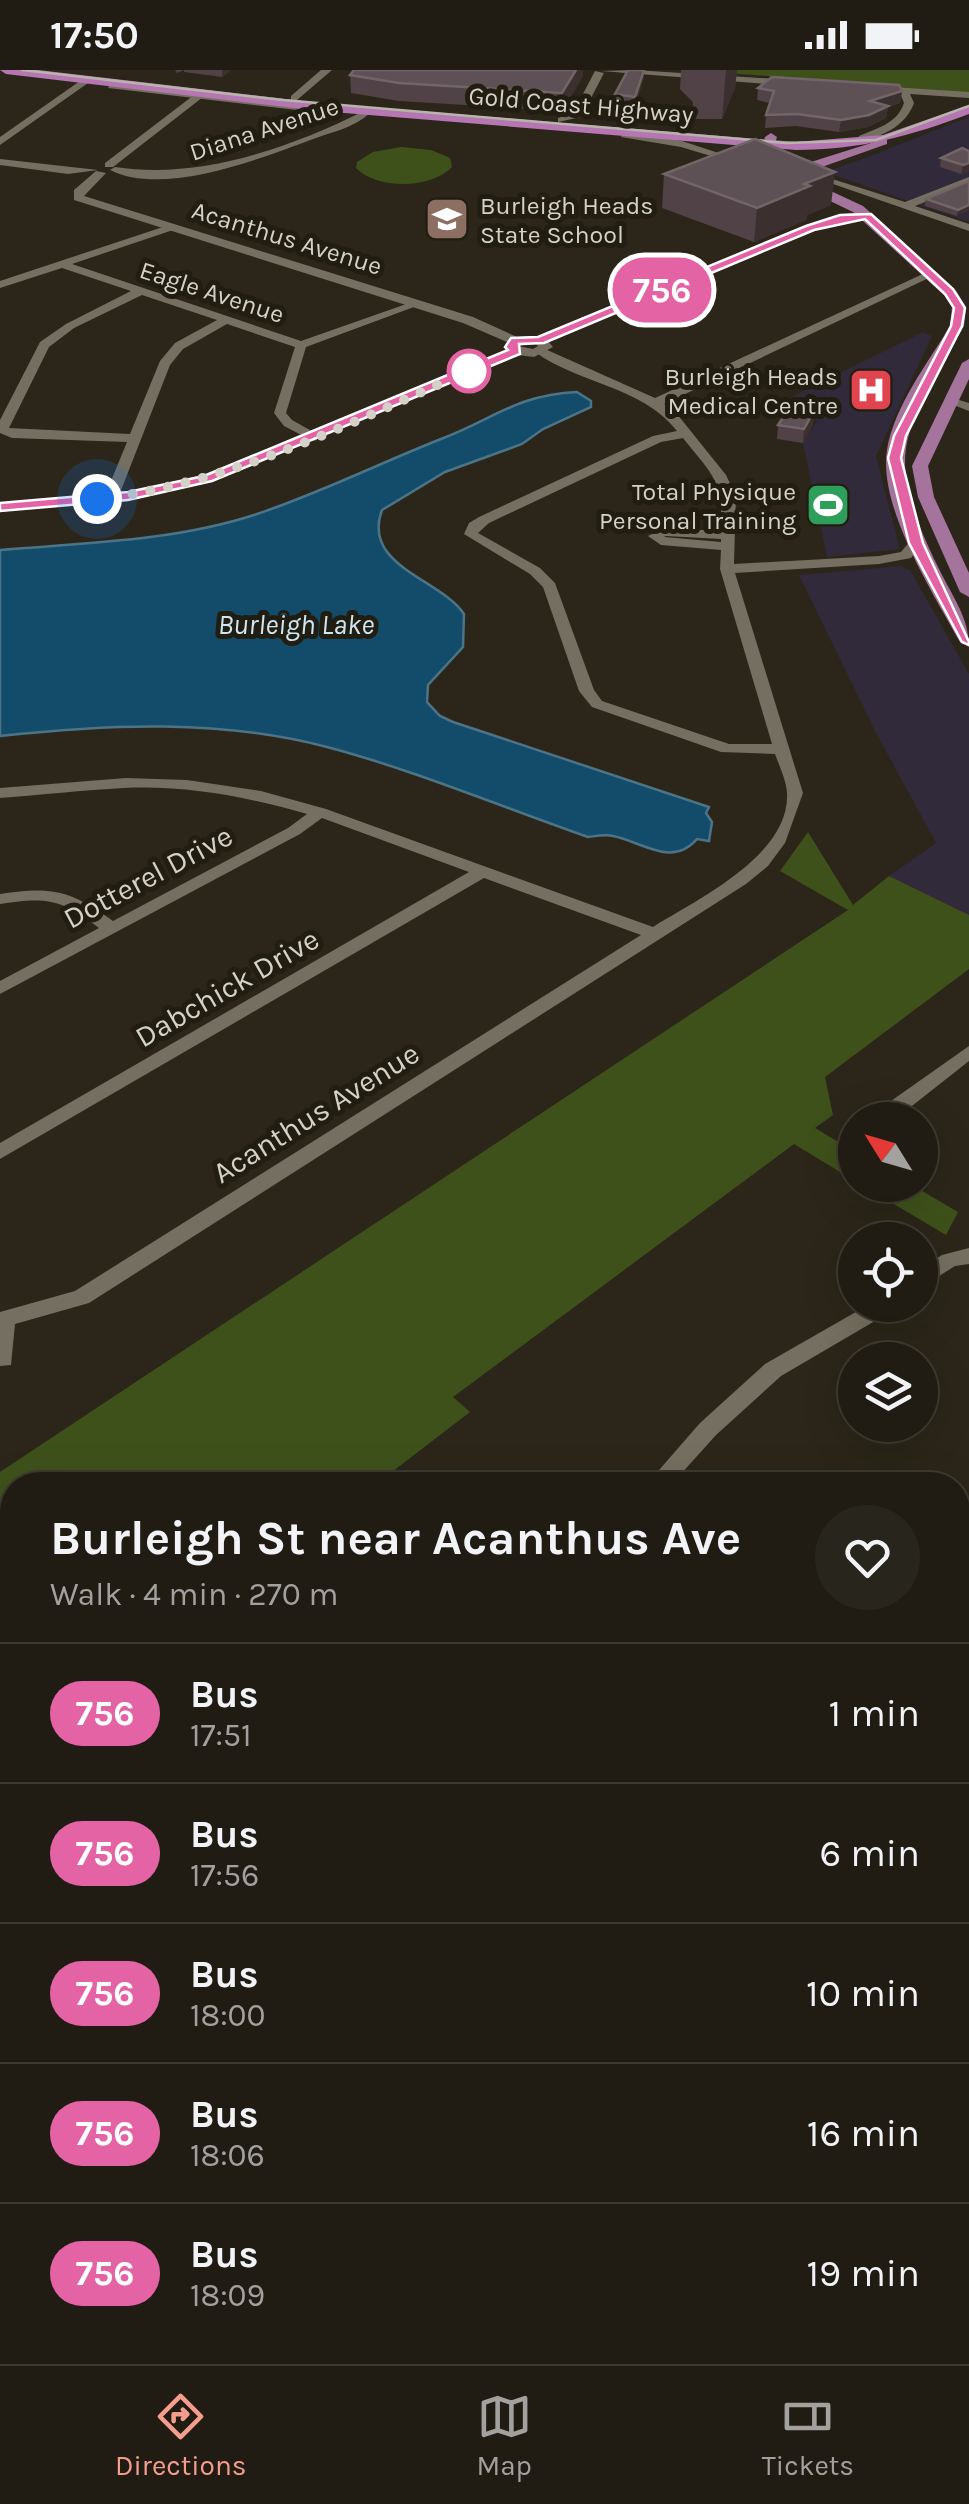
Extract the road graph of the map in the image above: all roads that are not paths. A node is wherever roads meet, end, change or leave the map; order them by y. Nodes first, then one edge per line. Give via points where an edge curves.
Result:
1 (58, 70) edge
2 (311, 70) edge
3 (327, 70) edge
4 (3, 71) edge
5 (602, 72) edge
6 (83, 82) junction
7 (806, 84) edge
8 (606, 88) dead end
9 (860, 88) edge
10 (904, 92) junction
11 (289, 95) junction
12 (198, 97) junction
13 (969, 98) edge
14 (969, 109) edge
15 (364, 114) junction
16 (562, 120) junction
17 (862, 138) junction
18 (882, 141) junction
19 (0, 142) edge
20 (766, 151) junction
21 (0, 162) edge
22 (815, 165) junction
23 (104, 169) junction
24 (800, 176) junction
25 (969, 180) edge
26 (882, 212) junction
27 (923, 217) junction
28 (169, 228) junction
29 (810, 228) junction
30 (969, 228) edge
31 (969, 238) edge
32 (61, 264) junction
33 (929, 275) junction
34 (0, 285) edge
35 (139, 292) junction
36 (969, 292) edge
37 (416, 304) junction
38 (226, 320) junction
39 (969, 325) edge
40 (301, 345) junction
41 (516, 346) junction
42 (540, 346) junction
43 (969, 363) edge
44 (933, 372) junction
45 (950, 399) junction
46 (654, 403) junction
47 (969, 407) edge
48 (686, 432) junction
49 (313, 436) junction
50 (134, 438) junction
51 (111, 498) junction
52 (0, 507) edge
53 (916, 543) junction
54 (880, 560) junction
55 (726, 569) junction
56 (931, 574) junction
57 (969, 592) edge
58 (969, 642) edge
59 (784, 749) junction
60 (0, 793) edge
61 (320, 812) junction
62 (482, 872) junction
63 (0, 899) edge
64 (111, 928) junction
65 (654, 934) junction
66 (0, 988) edge
67 (969, 1052) edge
68 (904, 1102) edge
69 (0, 1152) edge
70 (969, 1256) edge
71 (938, 1268) edge
72 (2, 1321) edge
73 (856, 1322) edge
74 (3, 1360) dead end
75 (669, 1472) edge

1 - 11 highway, Gold Coast Highway
2 - 11 street
3 - 11 street
4 - 6 street
4 - 20 highway, Gold Coast Highway via 320,107 744,142
5 - 7 street
5 - 8 street
5 - 16 street via 577,115
6 - 12 street
6 - 19 street
9 - 10 street
10 - 13 street
10 - 17 street via 909,103 900,120
11 - 16 highway, Gold Coast Highway
12 - 15 street
12 - 23 street
13 - 17 highway, Gold Coast Highway
14 - 18 highway, Gold Coast Highway
15 - 20 street via 614,134 694,145 735,160
15 - 23 street, Diana Avenue via 191,174 156,178
16 - 20 highway, Gold Coast Highway via 592,118
17 - 20 highway, Gold Coast Highway
18 - 20 highway, Gold Coast Highway
18 - 22 main road
20 - 24 main road
20 - 26 main road via 779,173
21 - 23 street, Diana Avenue
22 - 24 main road
22 - 26 street via 811,173
23 - 28 street, Acanthus Avenue via 78,198
24 - 26 main road
25 - 26 street
26 - 27 street
26 - 29 street
26 - 29 street via 826,219
26 - 33 main road
26 - 36 main road
27 - 30 street
27 - 31 street
28 - 32 street
28 - 37 street, Acanthus Avenue
29 - 42 street
32 - 34 street
32 - 35 street, Eagle Avenue
33 - 44 main road via 959,308
33 - 46 street
35 - 38 street, Eagle Avenue
35 - 50 street via 44,345 2,429
37 - 40 street
37 - 41 street, Acanthus Avenue
38 - 40 street, Eagle Avenue
38 - 50 street via 172,352
39 - 44 main road
40 - 49 street, Eagle Avenue via 280,413
41 - 42 street
41 - 49 street
42 - 46 street, Acanthus Avenue
43 - 45 main road
44 - 53 main road via 895,454
45 - 47 street
45 - 57 main road via 924,454 921,479
46 - 48 street, Acanthus Avenue
48 - 55 street, Acanthus Avenue via 729,496
48 - 59 street via 657,438 478,523 470,534 550,586 587,691 598,704 727,749
49 - 51 street via 208,478
50 - 51 street
51 - 52 street
53 - 54 street via 906,555
53 - 56 main road
54 - 55 street
54 - 56 street via 912,562
55 - 59 street, Acanthus Avenue
56 - 58 main road
59 - 65 street, Acanthus Avenue via 795,794 777,849
60 - 61 street via 162,784 239,792
61 - 62 street
61 - 64 street, Dotterel Drive
62 - 65 street
62 - 69 street, Dabchick Drive
63 - 64 street via 69,896
64 - 66 street, Dotterel Drive
65 - 72 street, Acanthus Avenue via 82,1297
67 - 68 street
70 - 71 street
72 - 74 street
73 - 75 street via 773,1370

